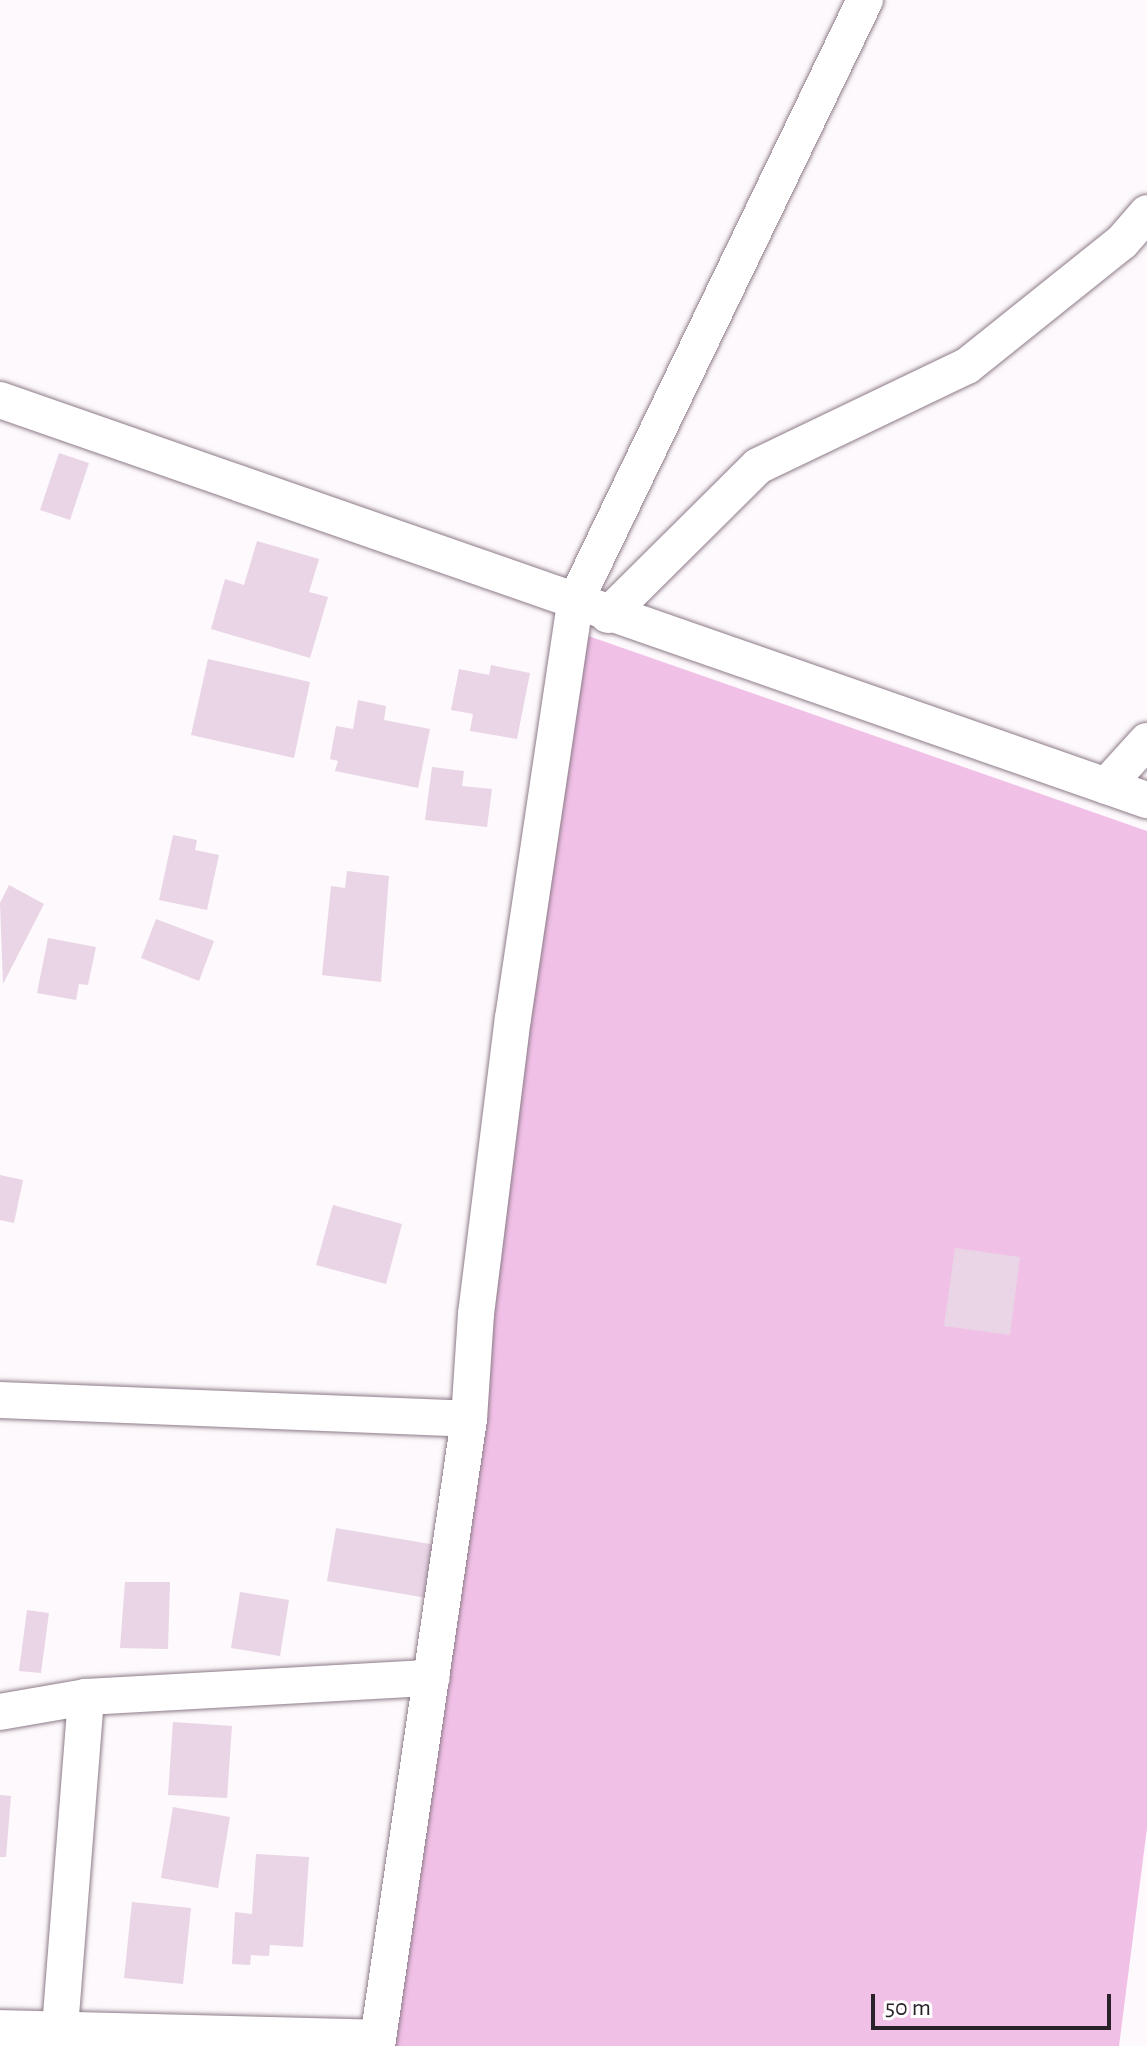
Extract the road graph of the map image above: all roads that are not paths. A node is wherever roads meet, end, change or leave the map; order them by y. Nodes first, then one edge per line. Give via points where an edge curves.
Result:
1 (865, 0) edge
2 (1147, 213) edge
3 (0, 400) edge
4 (592, 608) junction
5 (1147, 741) edge
6 (1106, 786) junction
7 (1147, 800) edge
8 (0, 1400) edge
9 (469, 1419) junction
10 (431, 1678) junction
11 (86, 1697) junction
12 (0, 1712) edge
13 (0, 2028) edge
14 (60, 2028) junction
15 (378, 2042) edge

1 - 4 street
2 - 4 street via 1122,242 967,366 758,466
3 - 4 street
4 - 6 street
4 - 9 street via 513,1018 476,1314
5 - 6 street
6 - 7 street
8 - 9 street
9 - 10 street
10 - 11 street
10 - 15 street
11 - 12 street
11 - 14 street
13 - 14 street
14 - 15 street

